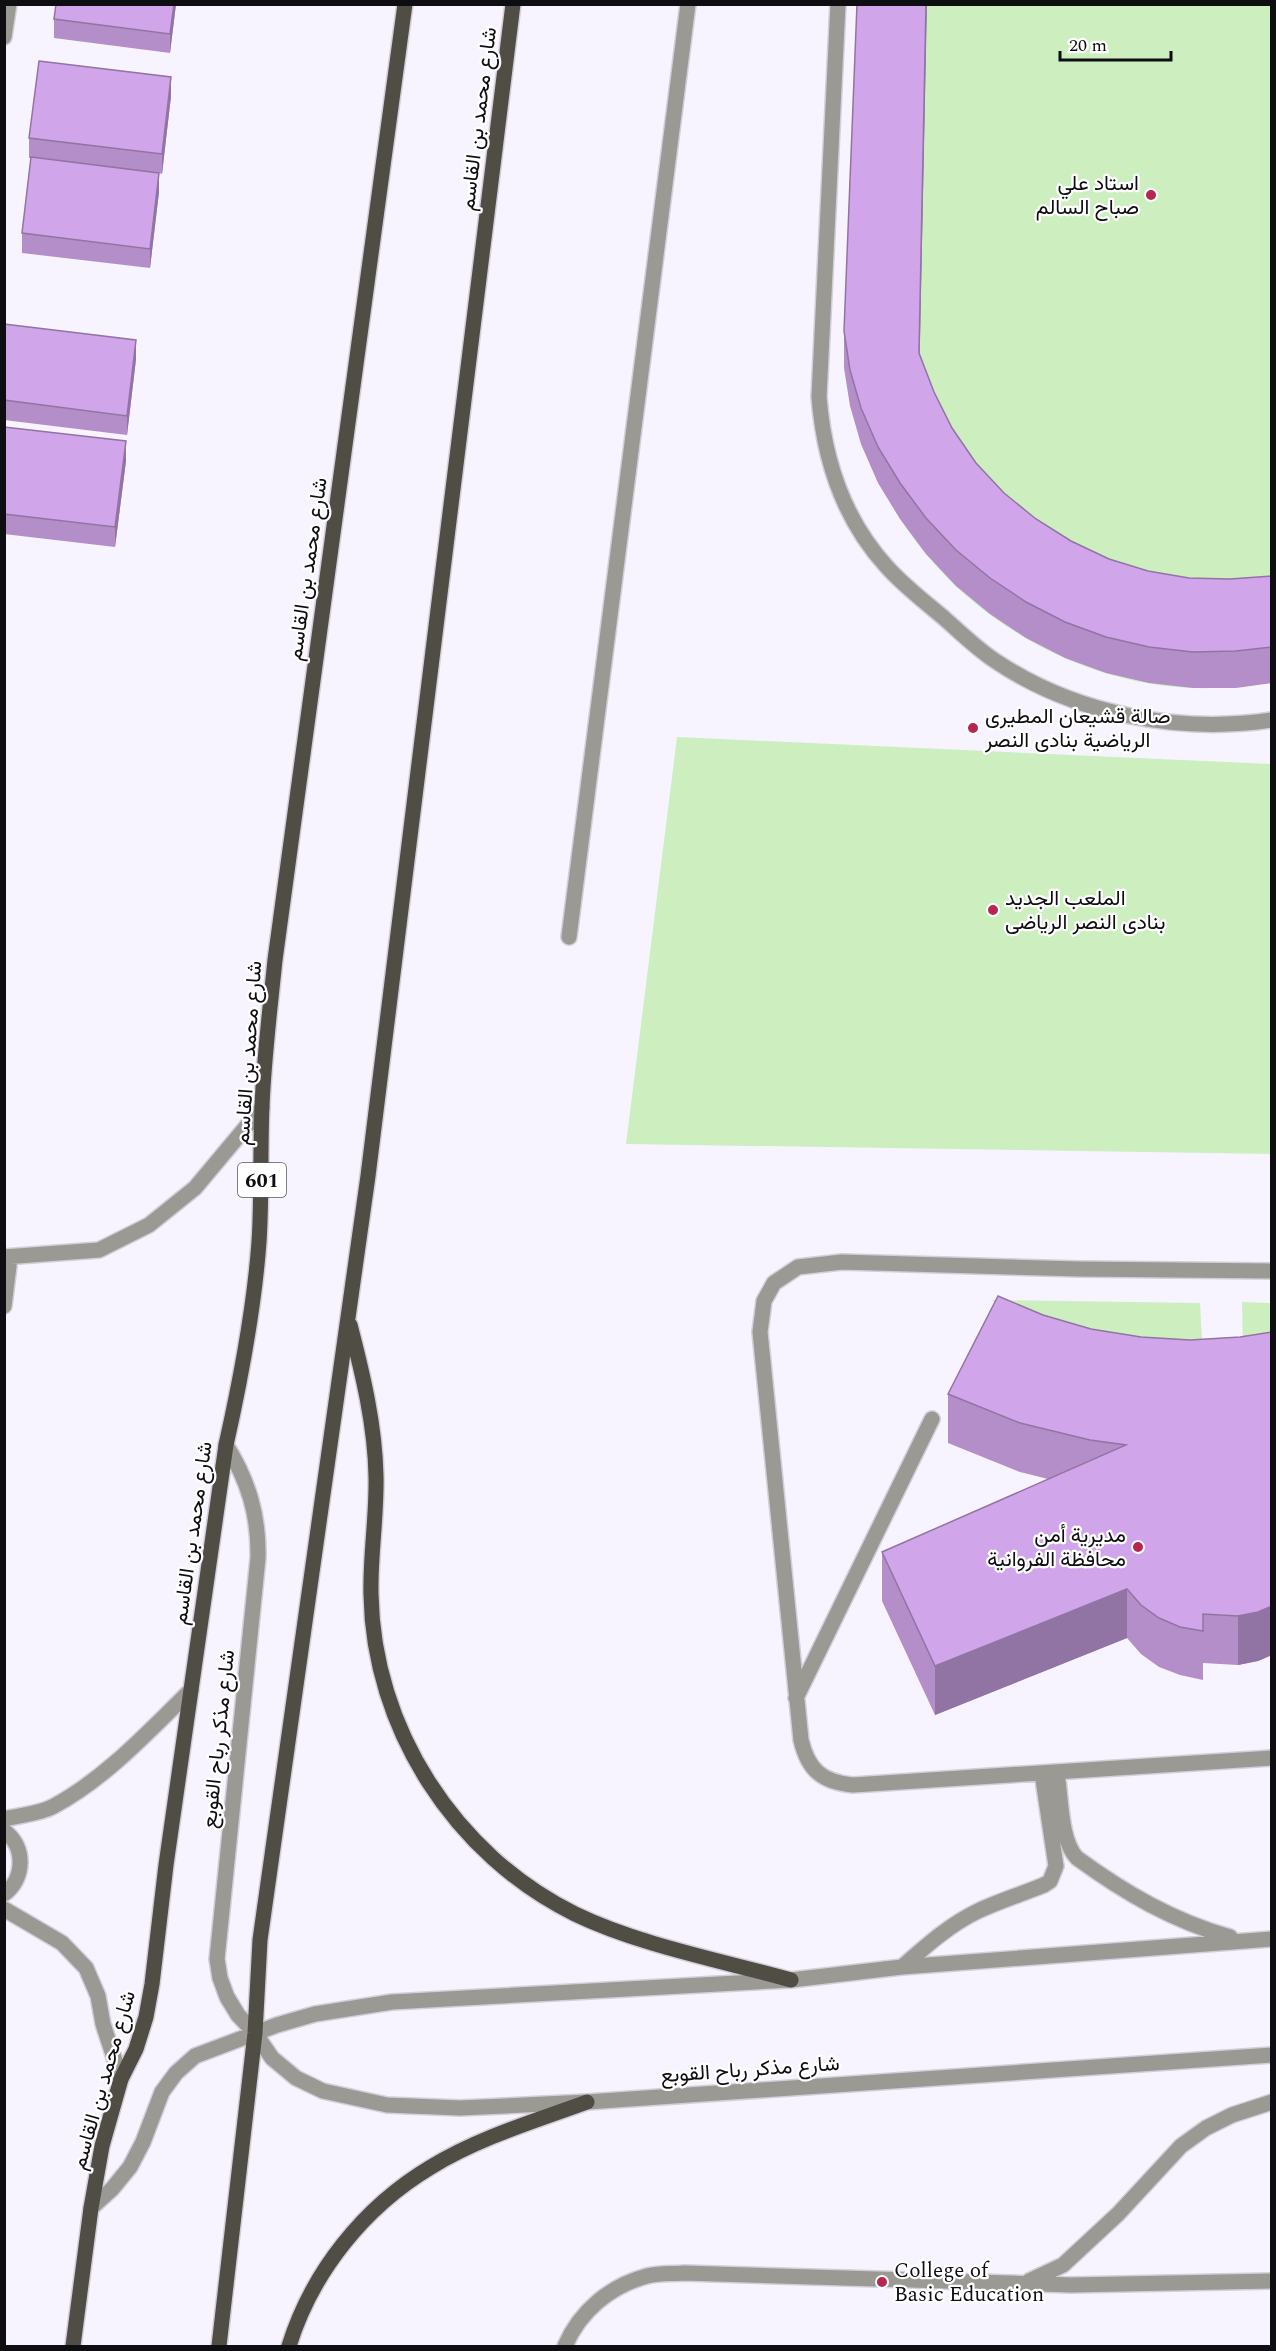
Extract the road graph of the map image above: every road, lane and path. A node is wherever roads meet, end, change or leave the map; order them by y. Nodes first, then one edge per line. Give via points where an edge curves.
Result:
1 (9, 4) edge
2 (405, 4) edge
3 (513, 4) edge
4 (688, 4) edge
5 (838, 4) edge
6 (4, 37) edge
7 (1272, 720) edge
8 (569, 937) dead end
9 (262, 1107) junction
10 (7, 1257) edge
11 (1272, 1271) edge
12 (4, 1306) edge
13 (348, 1319) junction
14 (932, 1419) dead end
15 (226, 1445) junction
16 (191, 1690) junction
17 (796, 1698) junction
18 (1272, 1758) edge
19 (1050, 1773) junction
20 (4, 1819) edge
21 (4, 1831) edge
22 (1072, 1854) junction
23 (1056, 1858) junction
24 (4, 1894) edge
25 (4, 1908) edge
26 (1272, 1939) edge
27 (1242, 1941) junction
28 (902, 1967) junction
29 (791, 1980) junction
30 (255, 2033) junction
31 (1272, 2055) edge
32 (121, 2079) junction
33 (587, 2102) junction
34 (1272, 2102) edge
35 (90, 2208) junction
36 (1272, 2282) edge
37 (1026, 2283) junction
38 (73, 2346) edge
39 (219, 2346) edge
40 (289, 2346) edge
41 (565, 2346) edge

1 - 6 street
2 - 9 main road, شارع محمد بن القاسم / 601 via 284,886
3 - 13 main road, شارع محمد بن القاسم
4 - 8 street
5 - 7 street via 819,397 828,459 850,516 886,567 908,588 996,662 1035,683 1108,710 1163,721 1208,724
9 - 10 street via 195,1188 149,1225 99,1250
9 - 15 main road, شارع محمد بن القاسم / 601 via 261,1209 252,1311
10 - 12 street
11 - 17 street via 842,1262 798,1267 774,1282 764,1301 760,1332
13 - 29 main road via 372,1422 376,1475 371,1594 378,1661 397,1724 428,1783 468,1835 518,1879 575,1914 637,1938
13 - 30 main road, شارع محمد بن القاسم via 260,1940
14 - 17 street
15 - 16 main road, شارع محمد بن القاسم / 601
15 - 30 street, شارع مذكر رباح القوبع via 248,1487 259,1534 217,1959 227,1997
16 - 20 street via 92,1782 52,1808
16 - 32 main road, شارع محمد بن القاسم / 601 via 152,1984 136,2049
17 - 19 street via 804,1755 818,1773 838,1784
18 - 19 street
19 - 22 street
19 - 23 street
21 - 24 street via 14,1837 22,1862 15,1887
22 - 23 street
22 - 27 street via 1155,1909
23 - 28 street via 1055,1873 1044,1886 978,1911 938,1936
25 - 32 street via 62,1943 86,1968 98,1996
26 - 27 street
27 - 28 street
28 - 29 street
29 - 30 street via 392,2002 315,2014
30 - 33 street, شارع مذكر رباح القوبع via 273,2058 296,2078 322,2091 352,2098 387,2105 460,2108
30 - 35 street via 195,2056 176,2073 162,2092 130,2167
30 - 39 main road, شارع محمد بن القاسم
31 - 33 street, شارع مذكر رباح القوبع
32 - 35 main road, شارع محمد بن القاسم / 601
33 - 40 main road via 479,2142 431,2167 387,2198 348,2237 317,2281
34 - 37 street via 1232,2115 1181,2146 1118,2214 1063,2265
35 - 38 main road, شارع محمد بن القاسم / 601
36 - 37 street
37 - 41 street via 684,2273 648,2276 620,2286 596,2302 571,2332

